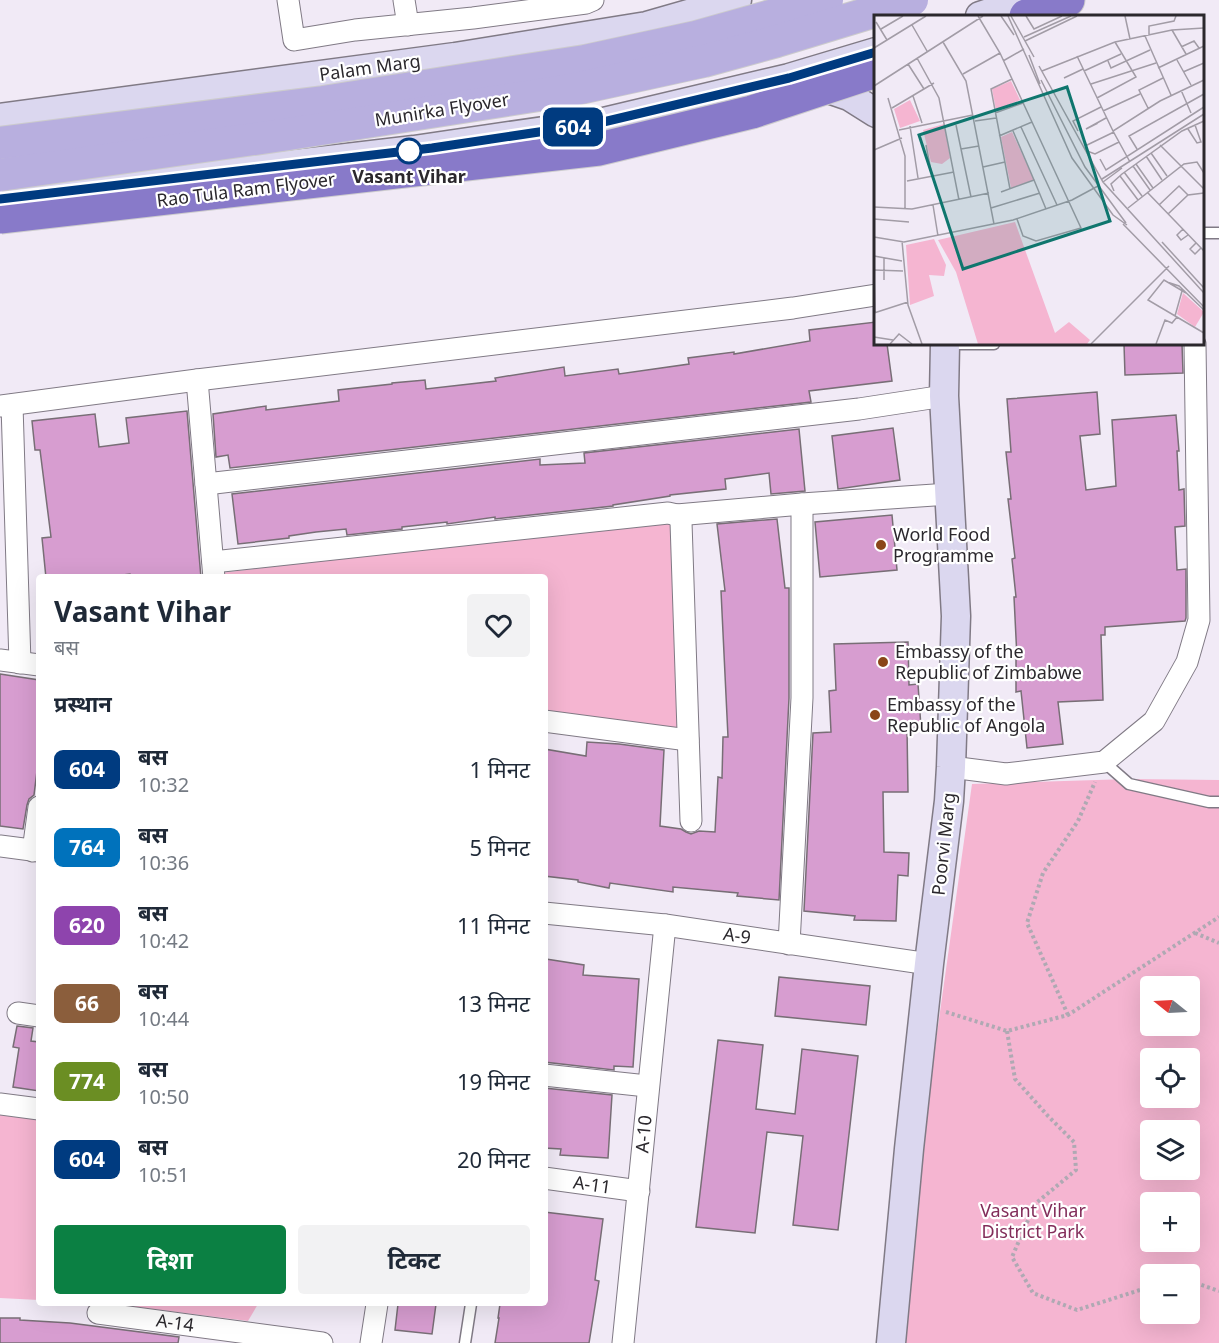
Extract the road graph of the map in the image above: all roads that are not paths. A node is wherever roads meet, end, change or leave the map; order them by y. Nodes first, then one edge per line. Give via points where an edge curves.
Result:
1 (288, 0) edge
2 (404, 0) edge
3 (593, 0) edge
4 (737, 0) edge
5 (827, 0) edge
6 (864, 0) edge
7 (891, 0) edge
8 (912, 0) edge
9 (1029, 0) edge
10 (1068, 0) edge
11 (533, 5) edge
12 (705, 9) junction
13 (898, 15) edge
14 (983, 15) edge
15 (1029, 15) edge
16 (408, 25) junction
17 (874, 28) edge
18 (874, 53) edge
19 (874, 72) edge
20 (789, 78) junction
21 (727, 93) junction
22 (874, 112) edge
23 (0, 118) edge
24 (0, 143) edge
25 (0, 175) edge
26 (0, 199) edge
27 (0, 217) edge
28 (874, 296) edge
29 (945, 345) edge
30 (1195, 345) edge
31 (196, 380) junction
32 (944, 396) junction
33 (6, 406) edge
34 (206, 484) junction
35 (949, 494) junction
36 (802, 504) junction
37 (677, 515) junction
38 (213, 570) edge
39 (20, 663) edge
40 (548, 722) edge
41 (688, 740) junction
42 (1104, 762) junction
43 (951, 766) junction
44 (1219, 801) edge
45 (691, 821) dead end
46 (0, 846) edge
47 (36, 851) edge
48 (548, 913) edge
49 (665, 925) junction
50 (789, 944) junction
51 (930, 964) junction
52 (18, 1013) dead end
53 (36, 1016) edge
54 (548, 1075) edge
55 (647, 1086) junction
56 (0, 1104) edge
57 (36, 1109) edge
58 (548, 1179) edge
59 (639, 1191) junction
60 (377, 1306) edge
61 (471, 1306) edge
62 (98, 1313) dead end
63 (322, 1343) edge
64 (371, 1343) edge
65 (465, 1343) edge
66 (623, 1343) edge
67 (891, 1343) edge

1 - 16 street via 294,40
2 - 16 street
3 - 11 street
4 - 12 main road, Palam Marg
5 - 24 main road, Munirka Flyover, bridge via 585,61 323,102
6 - 17 main road
7 - 13 main road
8 - 25 main road, Munirka Flyover, bridge via 704,61 571,90
9 - 14 main road
10 - 15 highway
11 - 16 street
12 - 21 main road via 731,13 747,39 745,76
12 - 23 main road, Palam Marg via 647,26 455,57
18 - 20 main road
19 - 27 highway, Rao Tula Ram Flyover, bridge via 752,112 599,149
20 - 21 main road
20 - 22 main road via 849,96
21 - 26 main road via 599,123 432,148
28 - 31 street
29 - 32 main road, Poorvi Marg
30 - 42 street via 1199,620 1187,662 1154,721
31 - 33 street
31 - 34 street
32 - 34 street
32 - 35 main road, Poorvi Marg
33 - 39 street
34 - 38 street
35 - 36 street
35 - 43 main road, Poorvi Marg via 956,616
36 - 37 street
36 - 50 street via 802,698
37 - 38 street via 668,513
37 - 41 street via 681,522
40 - 41 street
41 - 45 street
42 - 43 street via 1006,774
42 - 44 lane via 1129,784
43 - 51 main road, Poorvi Marg
46 - 47 street
48 - 49 street, A-9
49 - 50 street, A-9
49 - 55 street, A-10
50 - 51 street, A-9
51 - 67 main road, Poorvi Marg
52 - 53 street
54 - 55 street
55 - 59 street, A-10
56 - 57 street
58 - 59 street, A-11
59 - 66 street, A-10
60 - 64 street
61 - 65 lane
62 - 63 street, A-14

